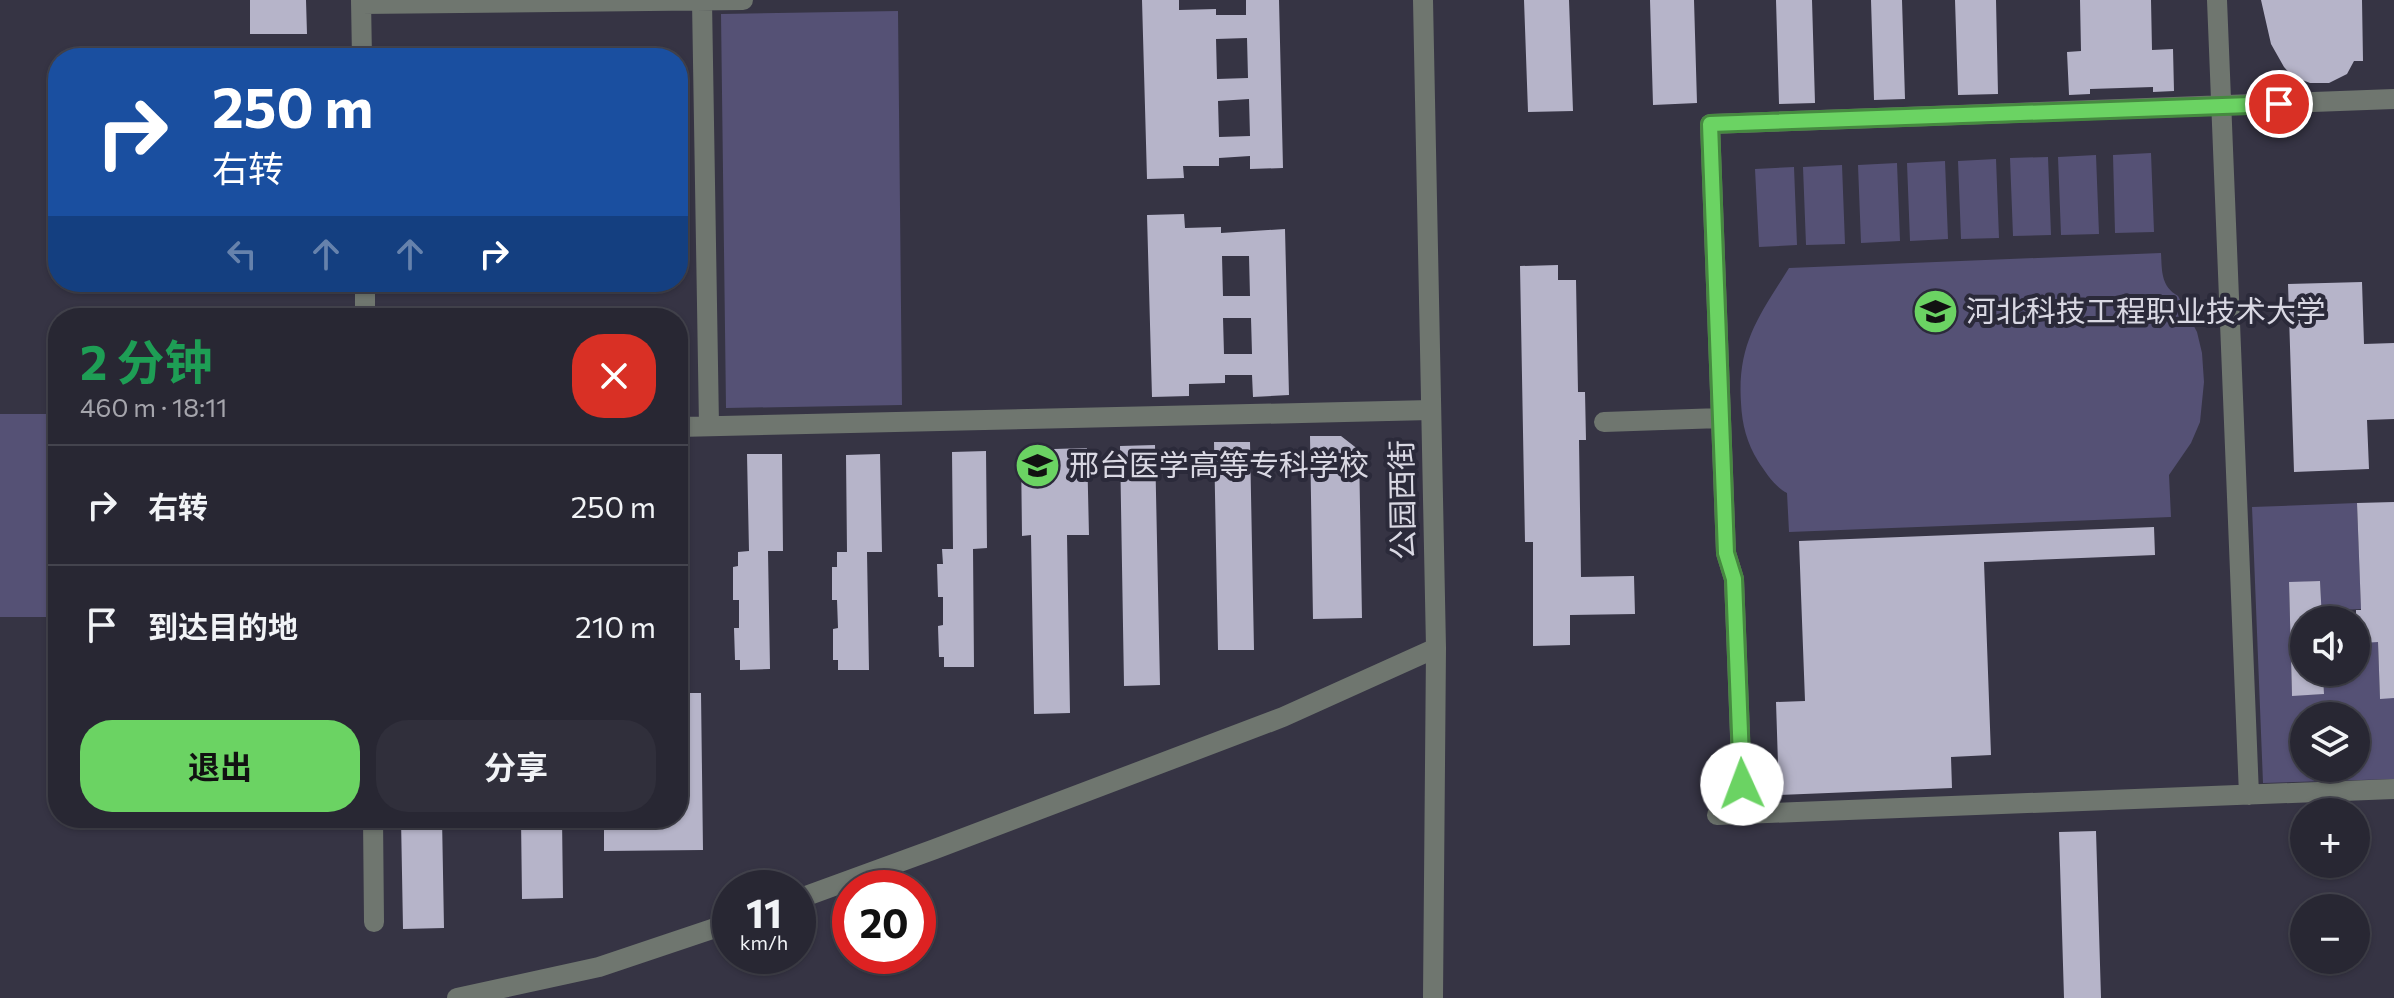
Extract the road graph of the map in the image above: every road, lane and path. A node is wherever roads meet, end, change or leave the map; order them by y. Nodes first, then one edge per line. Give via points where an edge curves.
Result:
1 (743, 0) edge
2 (1423, 0) edge
3 (2217, 0) edge
4 (633, 1) edge
5 (702, 1) edge
6 (361, 2) edge
7 (362, 48) edge
8 (2394, 99) edge
9 (2221, 106) junction
10 (1431, 410) junction
11 (1721, 418) junction
12 (1604, 422) dead end
13 (709, 426) junction
14 (688, 427) edge
15 (1436, 648) junction
16 (2394, 789) edge
17 (2249, 795) junction
18 (1743, 814) junction
19 (1717, 815) dead end
20 (373, 828) edge
21 (816, 892) edge
22 (374, 922) dead end
23 (712, 930) edge
24 (457, 998) edge
25 (1433, 998) edge

1 - 5 street
2 - 10 street, 公园西街
3 - 9 street
4 - 5 street
4 - 6 street
5 - 13 street
6 - 7 street
8 - 9 street
9 - 11 street via 1710,124
9 - 17 street
10 - 13 street
10 - 15 street, 公园西街
11 - 12 street
11 - 18 street via 1726,553 1734,579
13 - 14 street
15 - 21 street via 1283,717
15 - 25 street, 公园西街
16 - 17 street
17 - 18 street
18 - 19 street
20 - 22 street
23 - 24 street via 599,967

